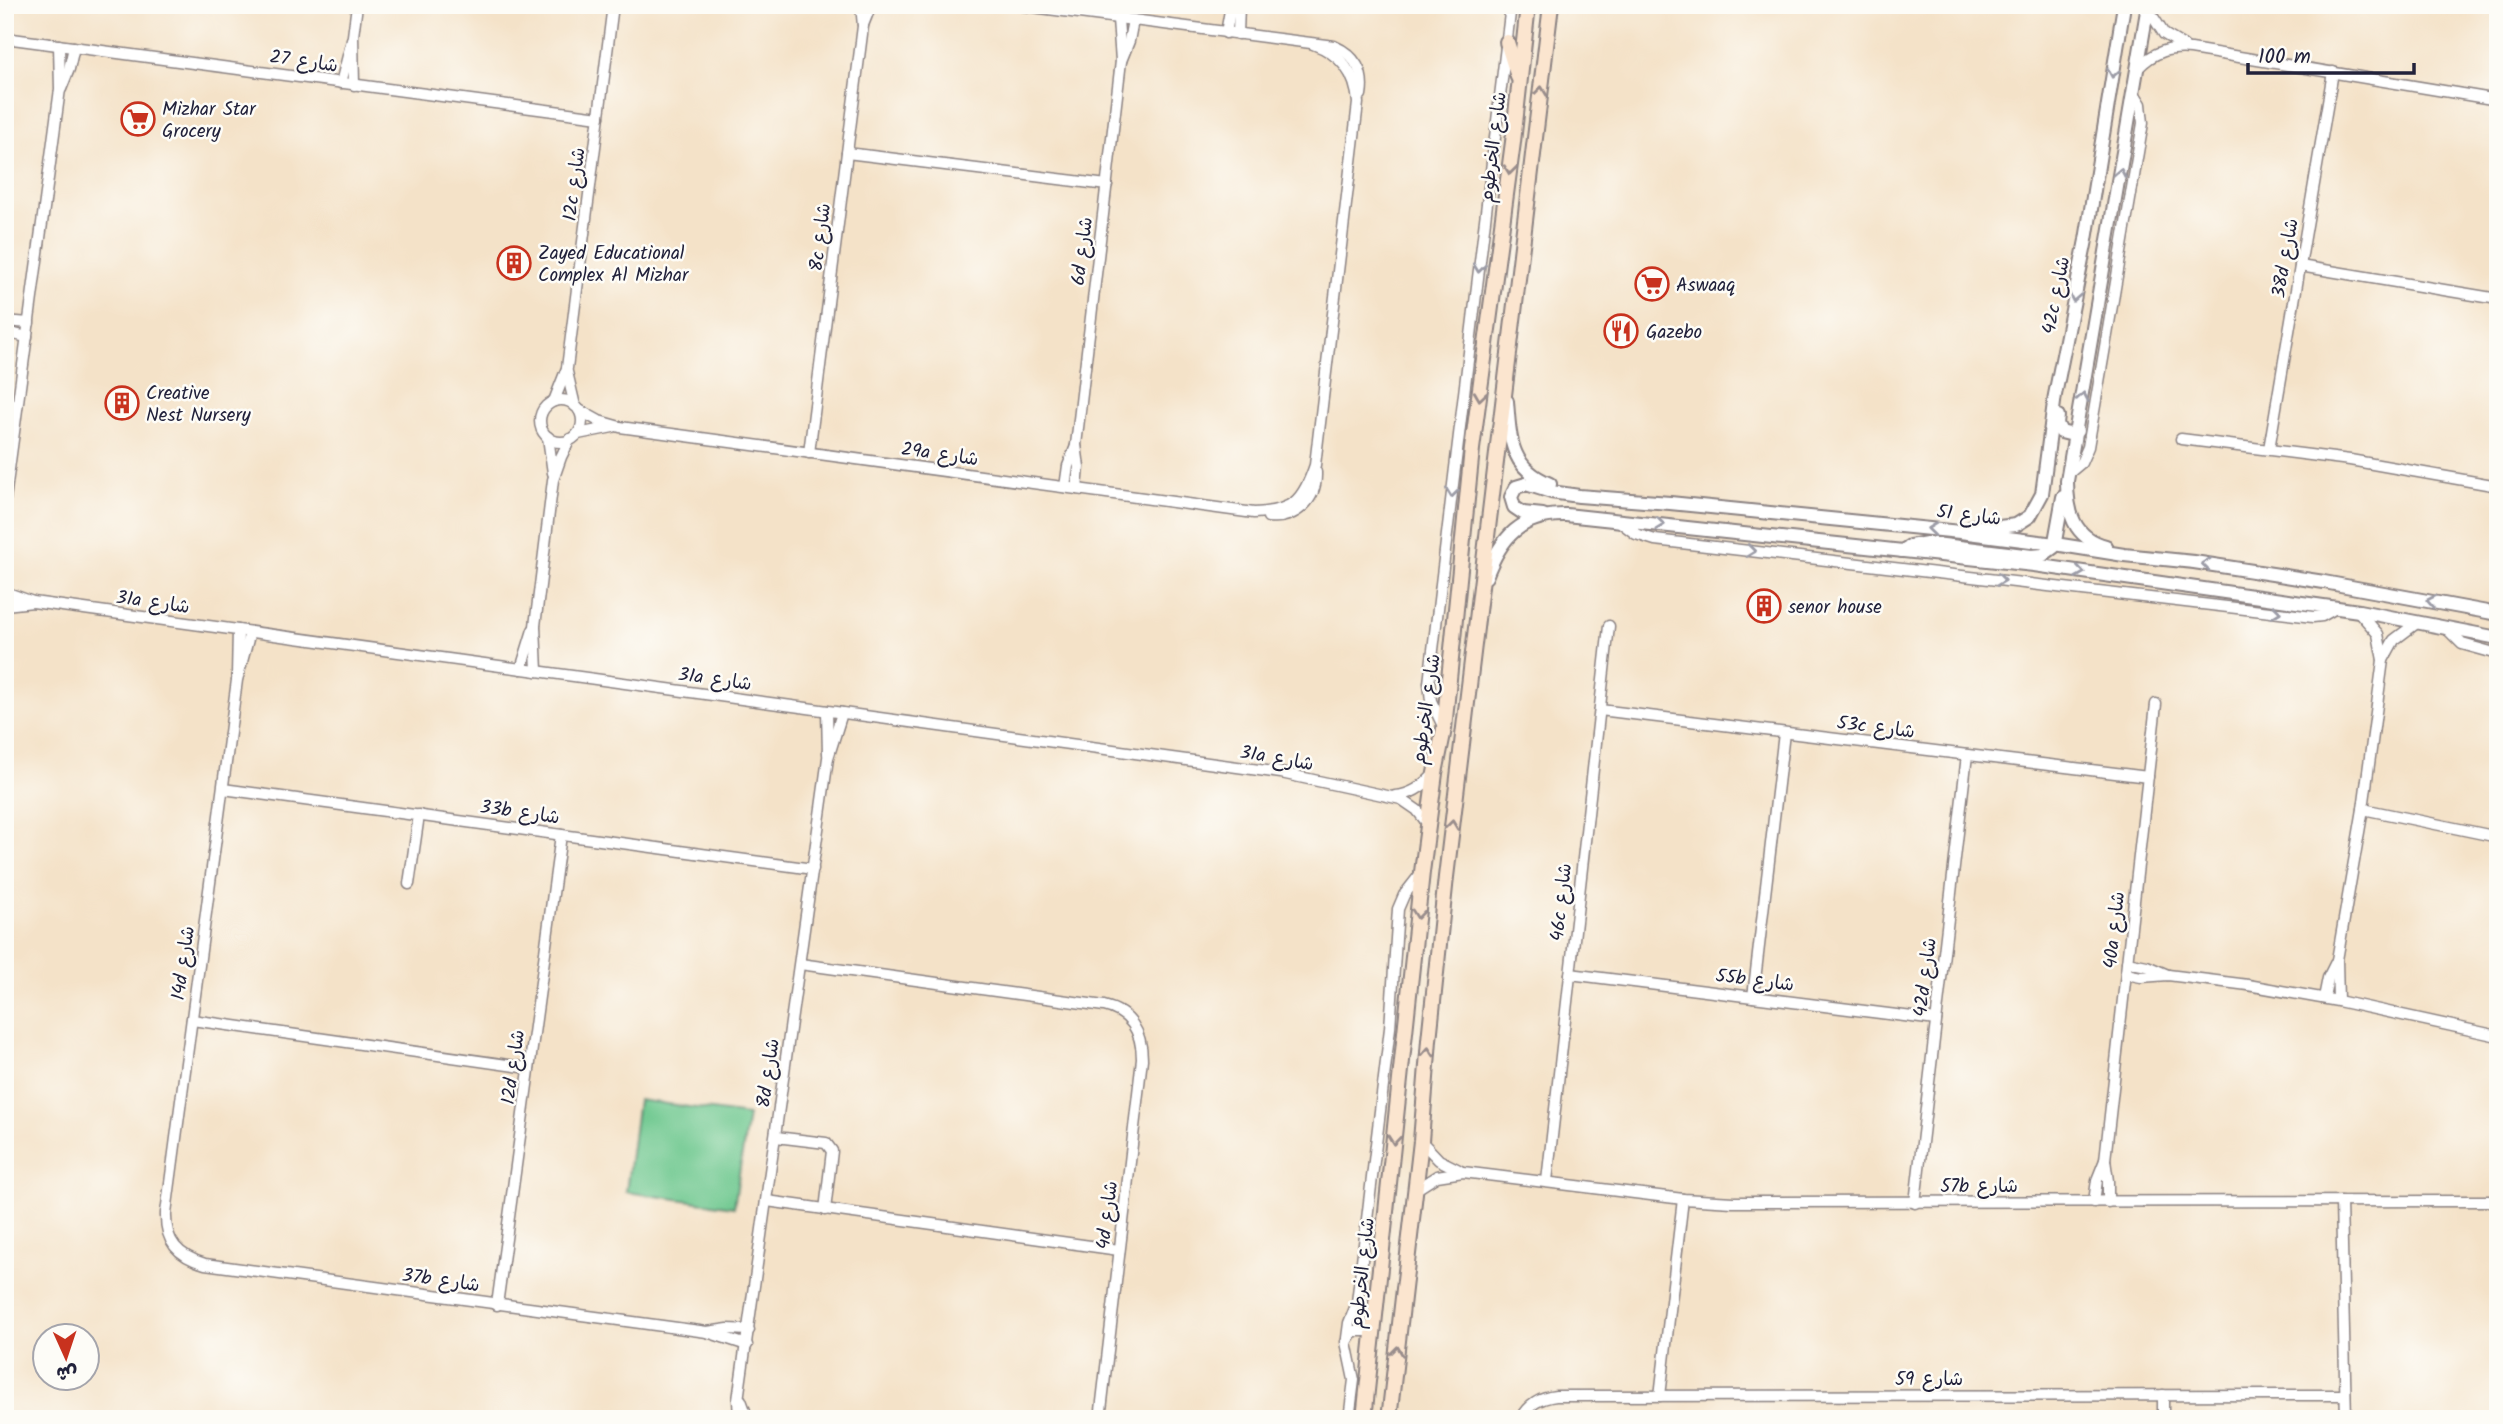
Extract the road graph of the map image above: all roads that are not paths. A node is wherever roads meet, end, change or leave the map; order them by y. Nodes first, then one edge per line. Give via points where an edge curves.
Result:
1 (357, 5) edge
2 (613, 5) edge
3 (861, 5) edge
4 (871, 5) edge
5 (1017, 5) edge
6 (1231, 5) edge
7 (1239, 5) edge
8 (1511, 5) edge
9 (1528, 5) edge
10 (1551, 5) edge
11 (2124, 5) edge
12 (2148, 7) edge
13 (1118, 19) junction
14 (1133, 20) junction
15 (863, 26) junction
16 (1226, 33) junction
17 (1238, 34) junction
18 (354, 36) junction
19 (5, 38) edge
20 (1507, 42) junction
21 (59, 46) junction
22 (74, 47) junction
23 (2191, 48) junction
24 (1121, 61) junction
25 (2138, 68) junction
26 (2333, 72) junction
27 (1519, 82) junction
28 (341, 83) junction
29 (354, 85) junction
30 (60, 89) junction
31 (2134, 93) junction
32 (2498, 100) edge
33 (599, 117) junction
34 (1513, 142) junction
35 (1535, 145) junction
36 (847, 153) junction
37 (1107, 185) junction
38 (2300, 266) junction
39 (2498, 299) edge
40 (5, 321) edge
41 (29, 323) junction
42 (5, 332) edge
43 (27, 337) junction
44 (567, 368) junction
45 (1506, 387) junction
46 (2055, 395) junction
47 (554, 401) junction
48 (577, 408) junction
49 (620, 427) junction
50 (2077, 431) junction
51 (548, 437) junction
52 (574, 437) junction
53 (2182, 439) dead end
54 (1076, 445) junction
55 (2269, 449) junction
56 (809, 453) junction
57 (2068, 477) junction
58 (553, 480) junction
59 (2498, 486) edge
60 (1065, 488) junction
61 (1077, 489) junction
62 (1579, 496) junction
63 (5, 499) edge
64 (1543, 515) junction
65 (1616, 519) junction
66 (1960, 531) junction
67 (2055, 544) junction
68 (1902, 551) junction
69 (2124, 555) junction
70 (5, 592) edge
71 (1478, 597) junction
72 (33, 602) junction
73 (5, 604) edge
74 (2336, 608) junction
75 (2359, 611) junction
76 (2498, 614) edge
77 (2418, 622) junction
78 (535, 626) junction
79 (1609, 626) dead end
80 (2445, 627) junction
81 (238, 631) junction
82 (250, 632) junction
83 (2498, 638) edge
84 (1454, 642) junction
85 (2498, 654) edge
86 (2383, 660) junction
87 (521, 669) junction
88 (537, 671) junction
89 (237, 680) junction
90 (2156, 704) dead end
91 (1600, 710) junction
92 (828, 711) junction
93 (842, 713) junction
94 (1444, 729) junction
95 (1784, 733) junction
96 (1967, 755) junction
97 (828, 758) junction
98 (1435, 773) junction
99 (2148, 777) junction
100 (1458, 780) junction
101 (222, 789) junction
102 (1391, 796) junction
103 (2363, 809) junction
104 (419, 815) junction
105 (1428, 824) junction
106 (561, 835) junction
107 (2498, 837) edge
108 (813, 869) junction
109 (1422, 872) junction
110 (409, 884) dead end
111 (2337, 960) junction
112 (2127, 962) junction
113 (800, 964) junction
114 (1570, 974) junction
115 (2126, 974) junction
116 (2168, 975) junction
117 (1753, 997) junction
118 (2324, 998) junction
119 (2338, 1001) junction
120 (192, 1020) junction
121 (1936, 1020) junction
122 (2498, 1036) edge
123 (529, 1068) junction
124 (776, 1137) junction
125 (1421, 1141) junction
126 (2105, 1160) junction
127 (1463, 1171) junction
128 (1546, 1181) junction
129 (1415, 1191) junction
130 (1684, 1199) junction
131 (2342, 1201) junction
132 (2498, 1201) edge
133 (767, 1202) junction
134 (2094, 1202) junction
135 (2108, 1202) junction
136 (1915, 1203) junction
137 (825, 1210) junction
138 (174, 1248) joint
139 (1119, 1250) junction
140 (1357, 1302) junction
141 (497, 1305) junction
142 (749, 1330) junction
143 (1369, 1331) junction
144 (707, 1332) junction
145 (1347, 1338) junction
146 (747, 1345) junction
147 (740, 1393) junction
148 (2163, 1395) junction
149 (2345, 1395) junction
150 (1661, 1396) junction
151 (739, 1419) edge
152 (748, 1419) edge
153 (1100, 1419) edge
154 (1349, 1419) edge
155 (1364, 1419) edge
156 (1389, 1419) edge
157 (1521, 1419) edge
158 (2163, 1419) edge
159 (2346, 1419) edge

1 - 18 street
2 - 33 street, 12c شارع
3 - 15 street, 8c شارع
4 - 15 street, 8c شارع
5 - 13 street
6 - 16 street
7 - 17 street
8 - 20 street
9 - 27 main road, شارع الخرطوم
35 -> 10 main road, شارع الخرطوم
11 -> 46 street, 42c شارع via 2086,240
12 - 23 street via 2165,34
12 - 25 street
13 - 14 street
13 - 24 street, 6d شارع
14 - 16 street
14 - 24 street, 6d شارع
15 - 36 street, 8c شارع
16 - 17 street
17 - 61 street, 29a شارع via 1340,48 1351,57 1362,85 1315,486 1310,499 1281,517
18 - 28 street
18 - 29 street
19 - 21 street, شارع 27
20 - 27 main road
20 -> 94 street via 1429,683 1431,701
21 - 22 street, شارع 27
21 - 30 street
22 - 28 street, شارع 27
22 - 30 street
23 - 25 street via 2162,51
23 - 26 street
24 - 37 street, 6d شارع
25 - 31 street
26 - 32 street
26 - 38 street, 38d شارع
27 - 34 main road, شارع الخرطوم
28 - 29 street, شارع 27
29 - 33 street, شارع 27
30 - 41 street
50 -> 31 street
31 - 57 street via 2141,104 2143,123 2088,447
33 - 44 street, 12c شارع
34 - 35 main road
34 -> 84 main road, شارع الخرطوم via 1472,449
35 - 45 main road, شارع الخرطوم
36 - 37 street
36 - 56 street, 8c شارع
37 - 54 street, 6d شارع
38 - 39 street
38 - 55 street, 38d شارع
40 - 41 street
41 - 43 street
42 - 43 street
43 - 63 street
44 - 47 street, 12c شارع
44 - 48 street, 12c شارع
45 - 62 street, شارع 51 via 1511,445 1519,461 1536,477
45 - 71 main road, شارع الخرطوم
46 - 50 street via 2059,428 2065,434
46 - 66 street, 42c شارع via 2042,494 2035,510 2016,525
47 - 48 street via 565,400
47 - 51 street via 541,416
48 - 49 street, 29a شارع
48 - 52 street via 582,422
49 - 52 street, 29a شارع via 598,428
49 - 56 street, 29a شارع
50 - 57 street
51 - 52 street via 559,441
51 - 58 street
52 - 58 street
53 - 55 street
54 - 60 street, 6d شارع
54 - 61 street, 6d شارع
55 - 59 street
56 - 60 street, 29a شارع
57 - 67 street
57 - 69 street via 2070,514 2080,533
58 - 78 street
60 - 61 street, 29a شارع
62 - 64 street via 1526,484 1516,487 1511,497 1514,507
66 -> 62 street, شارع 51
64 - 65 street
64 - 71 street via 1504,541
65 -> 68 street
65 -> 74 street via 1636,534 1655,540 2313,617
66 - 67 street, شارع 51
67 - 68 street via 2038,556 1927,543
67 - 69 street, شارع 51
68 -> 74 street
76 -> 69 street, شارع 51 via 2324,582
70 - 72 street, 31a شارع
71 - 100 main road, شارع الخرطوم
72 - 73 street, 31a شارع
72 - 81 street, 31a شارع
74 - 75 street
75 - 77 street
75 - 86 street via 2378,634
77 - 80 street
77 - 86 street via 2394,640
78 - 87 street
78 - 88 street
79 - 91 street, 46c شارع
80 - 83 street
80 - 85 street via 2462,645
81 - 82 street, 31a شارع
81 - 89 street, 14d شارع
82 - 87 street, 31a شارع
82 - 89 street, 14d شارع
84 - 94 main road, شارع الخرطوم
84 - 100 main road via 1457,696 1445,769 1448,777
86 - 103 street
87 - 88 street, 31a شارع
88 - 92 street, 31a شارع
89 - 101 street, 14d شارع
90 - 99 street, 40a شارع
91 - 95 street, 53c شارع
91 - 114 street, 46c شارع
92 - 93 street, 31a شارع
92 - 97 street, 8d شارع
93 - 97 street, 8d شارع
93 - 102 street, 31a شارع via 1281,773
94 - 98 main road, شارع الخرطوم
95 - 96 street, 53c شارع
95 - 117 street
96 - 99 street, 53c شارع
96 - 121 street, 42d شارع
97 - 108 street, 8d شارع
98 - 102 street, 31a شارع via 1412,793
98 - 105 main road, شارع الخرطوم
99 - 112 street, 40a شارع
125 -> 100 main road, شارع الخرطوم
101 - 104 street, 33b شارع
101 - 120 street, 14d شارع
102 - 105 street, 31a شارع via 1409,804
103 - 107 street
103 - 111 street
104 - 106 street, 33b شارع
104 - 110 street
105 - 109 main road, شارع الخرطوم
106 - 108 street, 33b شارع
106 - 123 street, 12d شارع
108 - 113 street, 8d شارع
109 - 140 street via 1398,909 1390,1028
109 -> 143 main road, شارع الخرطوم
111 - 118 street
111 - 119 street
112 - 115 street, 40a شارع
112 - 116 street
113 - 124 street, 8d شارع
113 - 139 street, 4d شارع via 1104,1006 1129,1018 1141,1042 1142,1059
114 - 117 street, 55b شارع
114 - 128 street, 46c شارع
115 - 116 street
115 - 126 street, 40a شارع
116 - 118 street
117 - 121 street, 55b شارع
118 - 119 street
119 - 122 street
120 - 123 street
120 - 138 street, 14d شارع via 166,1213
121 - 136 street, 42d شارع
123 - 141 street, 12d شارع
124 - 133 street, 8d شارع
124 - 137 street via 826,1143 832,1150
125 - 127 street, 57b شارع via 1439,1160
125 - 129 main road, شارع الخرطوم
126 - 134 street, 40a شارع
126 - 135 street, 40a شارع
127 - 128 street, 57b شارع
127 - 129 street, 57b شارع via 1437,1176
128 - 130 street, 57b شارع
156 -> 129 main road, شارع الخرطوم
130 - 136 street, 57b شارع
130 - 150 street
131 - 132 street, 57b شارع
131 - 135 street, 57b شارع
131 - 149 street
133 - 137 street
133 - 142 street, 8d شارع
134 - 135 street, 57b شارع
134 - 136 street, 57b شارع
137 - 139 street
138 - 141 street, 37b شارع via 205,1264
139 - 153 street, 4d شارع
140 - 143 street
140 - 145 street
141 - 144 street, 37b شارع
142 - 144 street, 37b شارع
142 - 146 street, 8d شارع
143 - 145 street via 1353,1331
143 - 155 main road, شارع الخرطوم
144 - 146 street, 37b شارع
145 - 154 street via 1354,1380
146 - 147 street, 8d شارع
147 - 151 street, 8d شارع
147 - 152 street, 8d شارع
148 - 149 street, شارع 59
148 - 150 street, شارع 59
148 - 158 street
149 - 159 street
150 - 157 street, شارع 59 via 1547,1397 1529,1407

